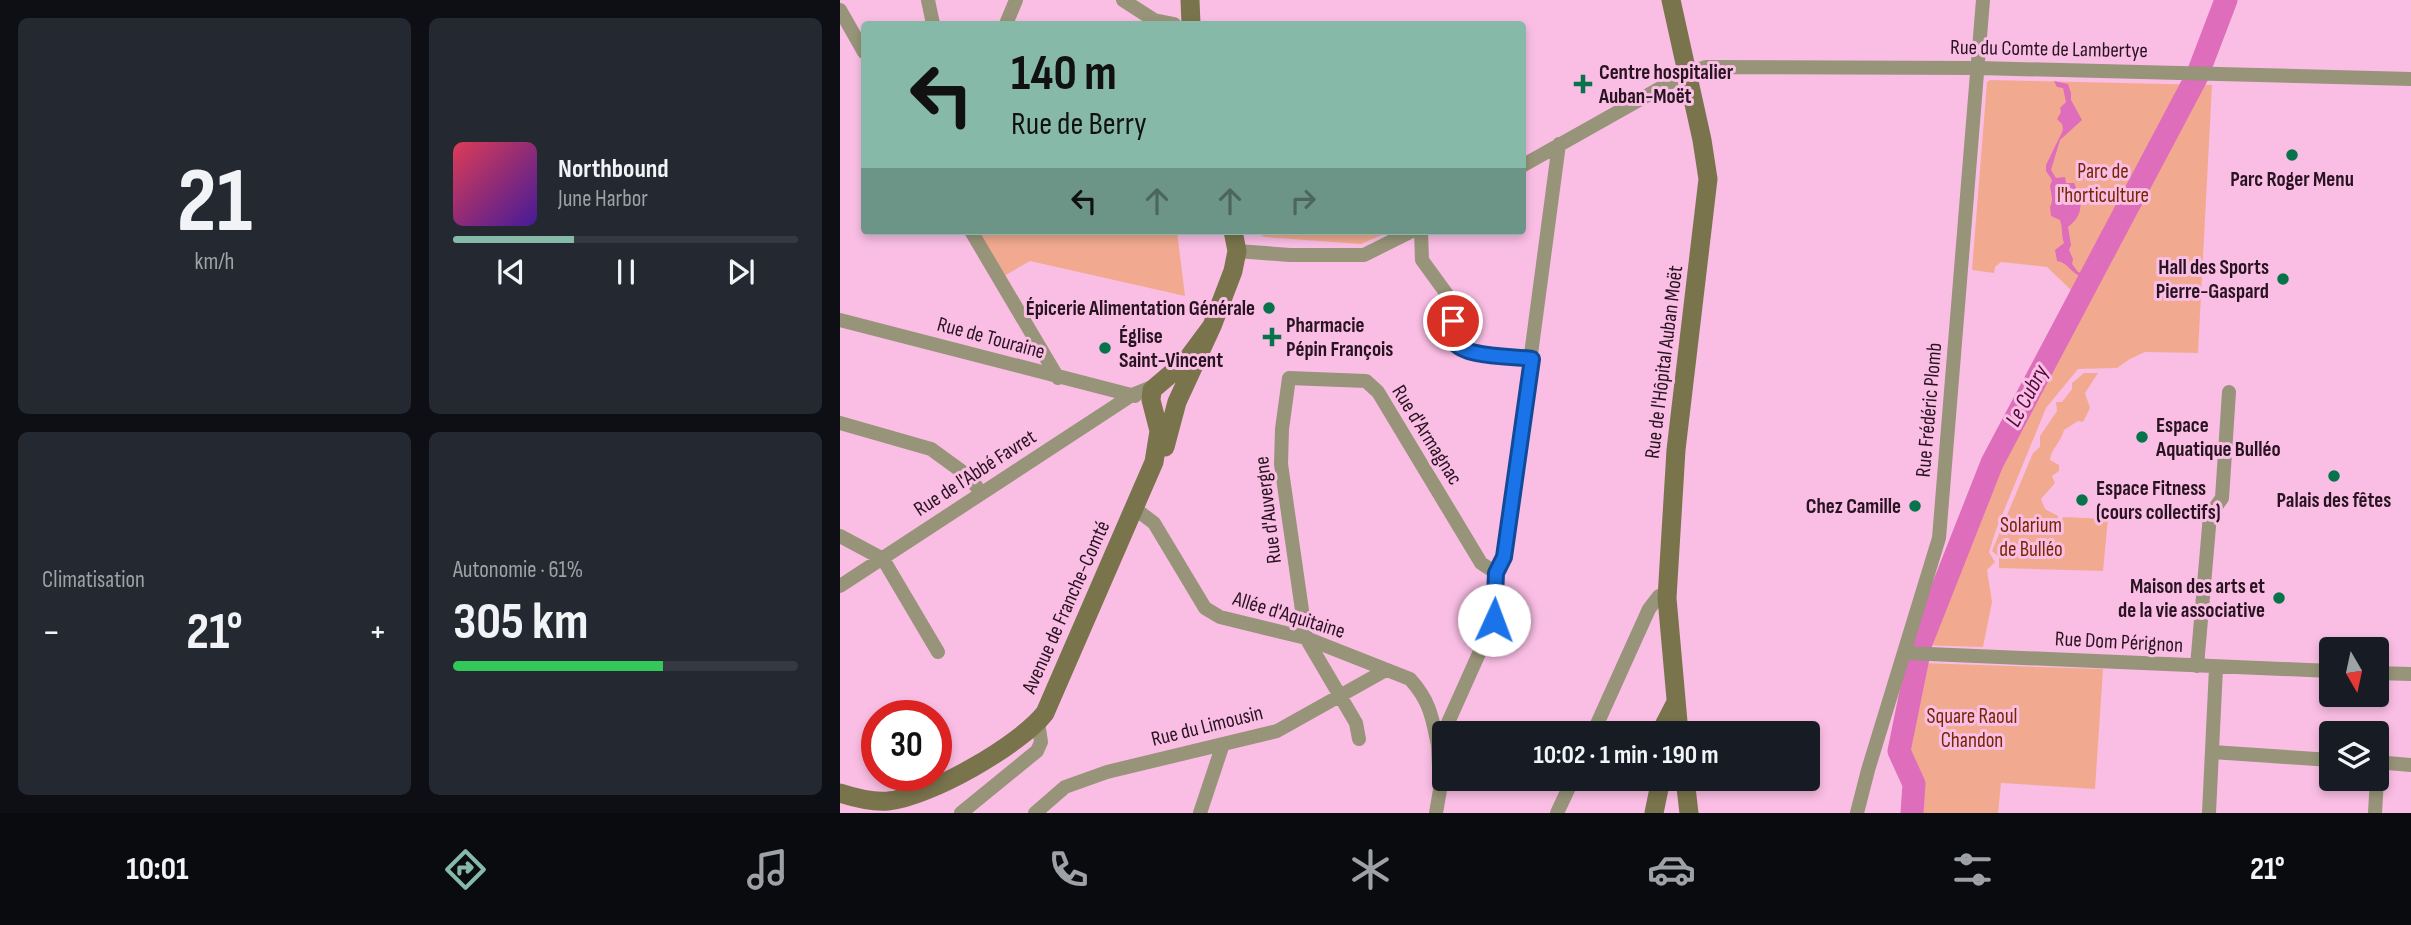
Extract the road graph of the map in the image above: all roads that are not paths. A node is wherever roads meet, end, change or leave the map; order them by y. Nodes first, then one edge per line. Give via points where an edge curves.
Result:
1 (928, 0) edge
2 (1016, 0) edge
3 (1123, 0) edge
4 (1190, 0) edge
5 (1671, 0) edge
6 (1983, 0) edge
7 (840, 10) edge
8 (932, 21) edge
9 (1007, 21) edge
10 (1159, 21) edge
11 (1191, 21) edge
12 (861, 47) edge
13 (1979, 68) junction
14 (1687, 73) junction
15 (2411, 79) edge
16 (1559, 144) junction
17 (1526, 164) edge
18 (973, 235) edge
19 (1234, 235) edge
20 (1404, 235) edge
21 (1422, 235) edge
22 (1237, 251) junction
23 (840, 320) edge
24 (1212, 326) junction
25 (1532, 359) junction
26 (1058, 378) junction
27 (1289, 378) joint
28 (1158, 384) junction
29 (2229, 392) dead end
30 (1132, 395) junction
31 (1177, 402) junction
32 (1153, 404) junction
33 (840, 423) edge
34 (1154, 462) junction
35 (981, 494) junction
36 (1134, 508) junction
37 (840, 537) edge
38 (883, 559) junction
39 (1496, 573) junction
40 (840, 586) edge
41 (1667, 598) junction
42 (1306, 638) junction
43 (938, 652) dead end
44 (1908, 653) junction
45 (2197, 666) junction
46 (2216, 668) junction
47 (1386, 670) junction
48 (2319, 671) edge
49 (2389, 673) edge
50 (2411, 674) edge
51 (1340, 695) junction
52 (1676, 703) junction
53 (1433, 721) edge
54 (1449, 721) edge
55 (1598, 721) edge
56 (1666, 721) edge
57 (1678, 721) edge
58 (1038, 722) junction
59 (1359, 739) dead end
60 (1223, 744) junction
61 (2212, 752) junction
62 (2319, 759) edge
63 (2389, 763) edge
64 (2411, 765) edge
65 (1440, 791) edge
66 (1567, 791) edge
67 (1659, 791) edge
68 (1686, 791) edge
69 (2376, 791) edge
70 (840, 793) edge
71 (884, 807) edge
72 (961, 813) edge
73 (1035, 813) edge
74 (1200, 813) edge
75 (1436, 813) edge
76 (1557, 813) edge
77 (1654, 813) edge
78 (1689, 813) edge
79 (1857, 813) edge
80 (2209, 813) edge
81 (2375, 813) edge

1 - 8 street
2 - 9 street
3 - 10 street
4 - 11 street
5 - 14 street, Rue de l'Hôpital Auban Moët
6 - 13 street, Rue Frédéric Plomb
7 - 12 street
13 - 14 street, Rue du Comte de Lambertye via 1706,67
13 - 15 street, Rue du Comte de Lambertye
13 - 44 street, Rue Frédéric Plomb via 1940,538
14 - 16 street, Rue du Comte de Lambertye
14 - 41 street, Rue de l'Hôpital Auban Moët via 1709,179 1676,450
16 - 17 street, Rue du Comte de Lambertye
16 - 25 street
18 - 26 street
19 - 22 street
20 - 22 street via 1364,255
21 - 25 street via 1422,260 1454,304 1452,339 1457,345 1468,353
22 - 24 street, Avenue de Franche-Comté
23 - 26 street, Rue de Touraine
24 - 28 street, Avenue de Franche-Comté via 1186,361
24 - 31 street, Avenue de Franche-Comté
25 - 39 street via 1504,557
26 - 30 street, Rue de Touraine
27 - 39 street, Rue d'Armagnac via 1366,381 1378,392 1481,563
27 - 42 street, Rue d'Auvergne via 1281,464
28 - 30 street
28 - 31 street via 1175,388
28 - 32 street, Avenue de Franche-Comté via 1150,395
29 - 45 street via 2222,498 2210,516
30 - 32 street, Rue de Touraine
30 - 35 street, Rue de l'Abbé Favret
31 - 32 street via 1167,410
31 - 34 street, Avenue de Franche-Comté via 1168,440
32 - 34 street, Avenue de Franche-Comté via 1159,431
33 - 35 street via 931,449 971,478
34 - 36 street, Avenue de Franche-Comté
35 - 38 street, Rue de l'Abbé Favret
36 - 42 street, Allée d'Aquitaine via 1154,523 1205,608 1220,617
36 - 58 street, Avenue de Franche-Comté
37 - 38 street
38 - 40 street, Rue de l'Abbé Favret
38 - 43 street
39 - 54 street via 1494,620
41 - 52 street, Rue de l'Hôpital Auban Moët
41 - 55 street via 1659,596 1649,609
42 - 47 street, Allée d'Aquitaine
42 - 51 street
44 - 45 street, Rue Dom Pérignon
44 - 79 street, Rue Frédéric Plomb
45 - 46 street, Rue Dom Pérignon
46 - 48 street, Rue Dom Pérignon
46 - 61 street
47 - 51 street, Rue du Limousin
47 - 53 street, Allée d'Aquitaine via 1410,680 1422,693
49 - 50 street
51 - 59 street via 1356,723
51 - 60 street, Rue du Limousin via 1277,731
52 - 56 street
52 - 57 street, Rue de l'Hôpital Auban Moët
58 - 71 street, Avenue de Franche-Comté via 1019,739 938,786
58 - 72 street via 1041,742 1037,751
60 - 73 street, Rue du Limousin via 1065,787
60 - 74 street
61 - 62 street
61 - 80 street
63 - 64 street
65 - 75 street, Allée d'Aquitaine
66 - 76 street
67 - 77 street
68 - 78 street
69 - 81 street
70 - 71 street, Avenue de Franche-Comté

